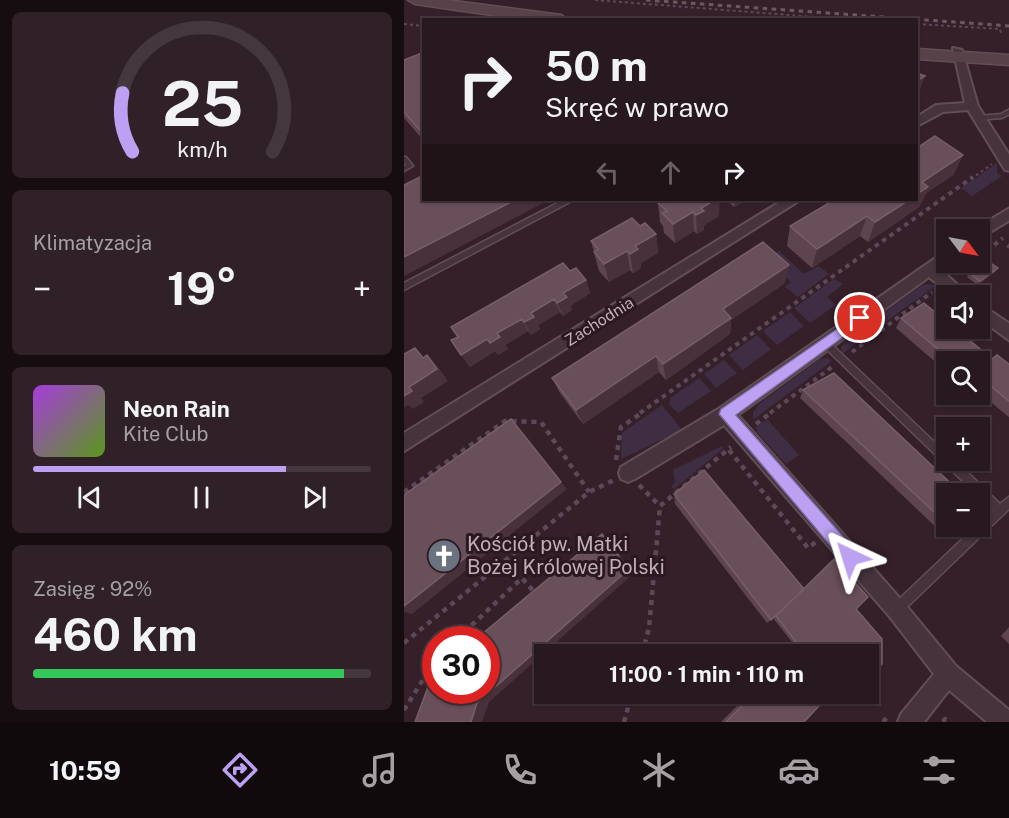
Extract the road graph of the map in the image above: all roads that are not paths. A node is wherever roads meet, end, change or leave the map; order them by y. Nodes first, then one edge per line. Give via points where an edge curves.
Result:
1 (410, 0) edge
2 (415, 0) edge
3 (404, 4) edge
4 (503, 18) edge
5 (918, 47) edge
6 (958, 53) junction
7 (918, 54) edge
8 (1010, 54) edge
9 (1010, 60) edge
10 (1010, 111) edge
11 (975, 112) junction
12 (918, 121) edge
13 (1005, 157) edge
14 (404, 159) edge
15 (404, 169) edge
16 (566, 201) edge
17 (791, 201) edge
18 (1010, 213) edge
19 (990, 226) edge
20 (936, 264) edge
21 (929, 269) junction
22 (950, 285) edge
23 (404, 287) edge
24 (990, 318) edge
25 (1010, 334) edge
26 (825, 343) junction
27 (726, 414) junction
28 (404, 443) edge
29 (936, 450) edge
30 (959, 471) edge
31 (628, 473) road end
32 (1010, 501) edge
33 (1000, 510) junction
34 (897, 610) junction
35 (948, 674) junction
36 (903, 714) edge
37 (1005, 722) edge

1 - 3 street
2 - 4 street
3 - 4 street
5 - 6 street
6 - 7 street
6 - 8 street
6 - 9 street
6 - 11 street
10 - 11 lane via 1002,116
11 - 12 street via 940,108
11 - 13 street
14 - 15 lane via 410,166
16 - 23 lane
17 - 28 street, Zachodnia
18 - 19 street
20 - 21 street
21 - 22 street
21 - 26 street
24 - 25 street
26 - 27 street
26 - 29 lane
27 - 31 street
27 - 34 street
30 - 33 lane
32 - 33 lane
33 - 34 lane
34 - 35 street
35 - 36 street
35 - 37 street

